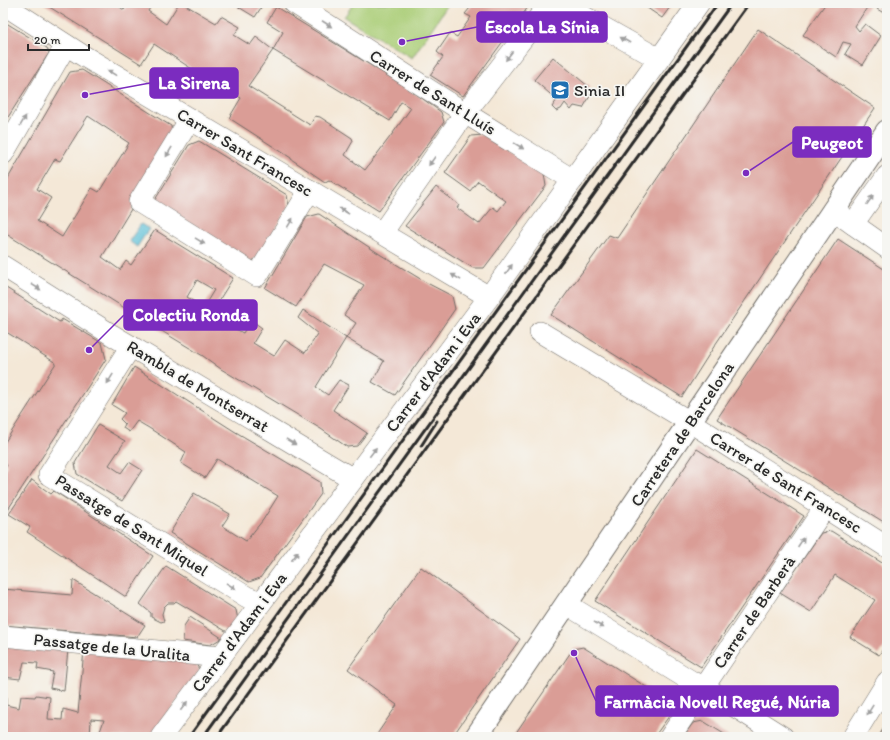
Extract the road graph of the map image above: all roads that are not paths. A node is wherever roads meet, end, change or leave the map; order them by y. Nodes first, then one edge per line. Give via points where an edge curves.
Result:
1 (294, 3) edge
2 (550, 3) edge
3 (560, 3) edge
4 (699, 3) edge
5 (3, 4) edge
6 (66, 45) junction
7 (659, 59) junction
8 (465, 113) junction
9 (190, 119) junction
10 (887, 131) edge
11 (3, 154) edge
12 (887, 176) edge
13 (573, 180) junction
14 (310, 190) junction
15 (834, 210) junction
16 (853, 224) junction
17 (382, 233) junction
18 (887, 248) edge
19 (3, 266) edge
20 (489, 297) junction
21 (540, 332) dead end
22 (131, 346) junction
23 (690, 422) junction
24 (353, 479) junction
25 (825, 507) junction
26 (887, 547) edge
27 (261, 602) junction
28 (566, 604) junction
29 (3, 636) edge
30 (220, 657) junction
31 (887, 682) edge
32 (704, 688) junction
33 (161, 737) edge
34 (476, 737) edge
35 (670, 737) edge
36 (783, 737) edge
37 (853, 737) edge

1 -> 8 street, Carrer de Sant Lluís
2 -> 8 street
7 -> 3 street
4 - 7 street, Carrer d'Adam i Eva
5 - 6 street, Carrer Sant Francesc
9 -> 6 street, Carrer Sant Francesc
11 -> 6 street
7 - 13 street, Carrer d'Adam i Eva
8 -> 13 street, Carrer de Sant Lluís
8 -> 17 street
9 - 14 street, Carrer Sant Francesc
9 -> 14 street via 140,202 257,276
10 - 15 main road, Carretera de Barcelona
16 -> 12 street
20 -> 13 street, Carrer d'Adam i Eva
17 -> 14 street, Carrer Sant Francesc
15 - 16 street
15 - 23 main road, Carretera de Barcelona
16 - 18 street
20 -> 17 street, Carrer Sant Francesc
19 -> 22 street, Rambla de Montserrat
24 -> 20 street, Carrer d'Adam i Eva
21 - 23 street, Carrer de Sant Francesc
22 -> 24 street, Rambla de Montserrat
22 -> 27 street, Passatge de Sant Miquel via 49,475 247,597
23 - 25 street, Carrer de Sant Francesc
23 - 28 main road, Carretera de Barcelona
27 -> 24 street, Carrer d'Adam i Eva
25 - 26 street, Carrer de Sant Francesc
32 -> 25 street, Carrer de Barberà
27 - 30 street, Carrer d'Adam i Eva
28 -> 32 street
28 - 34 main road, Carretera de Barcelona
29 - 30 street, Passatge de la Uralita
33 -> 30 street, Carrer d'Adam i Eva
31 -> 37 street
32 - 35 street, Carrer de Barberà
32 - 36 street

